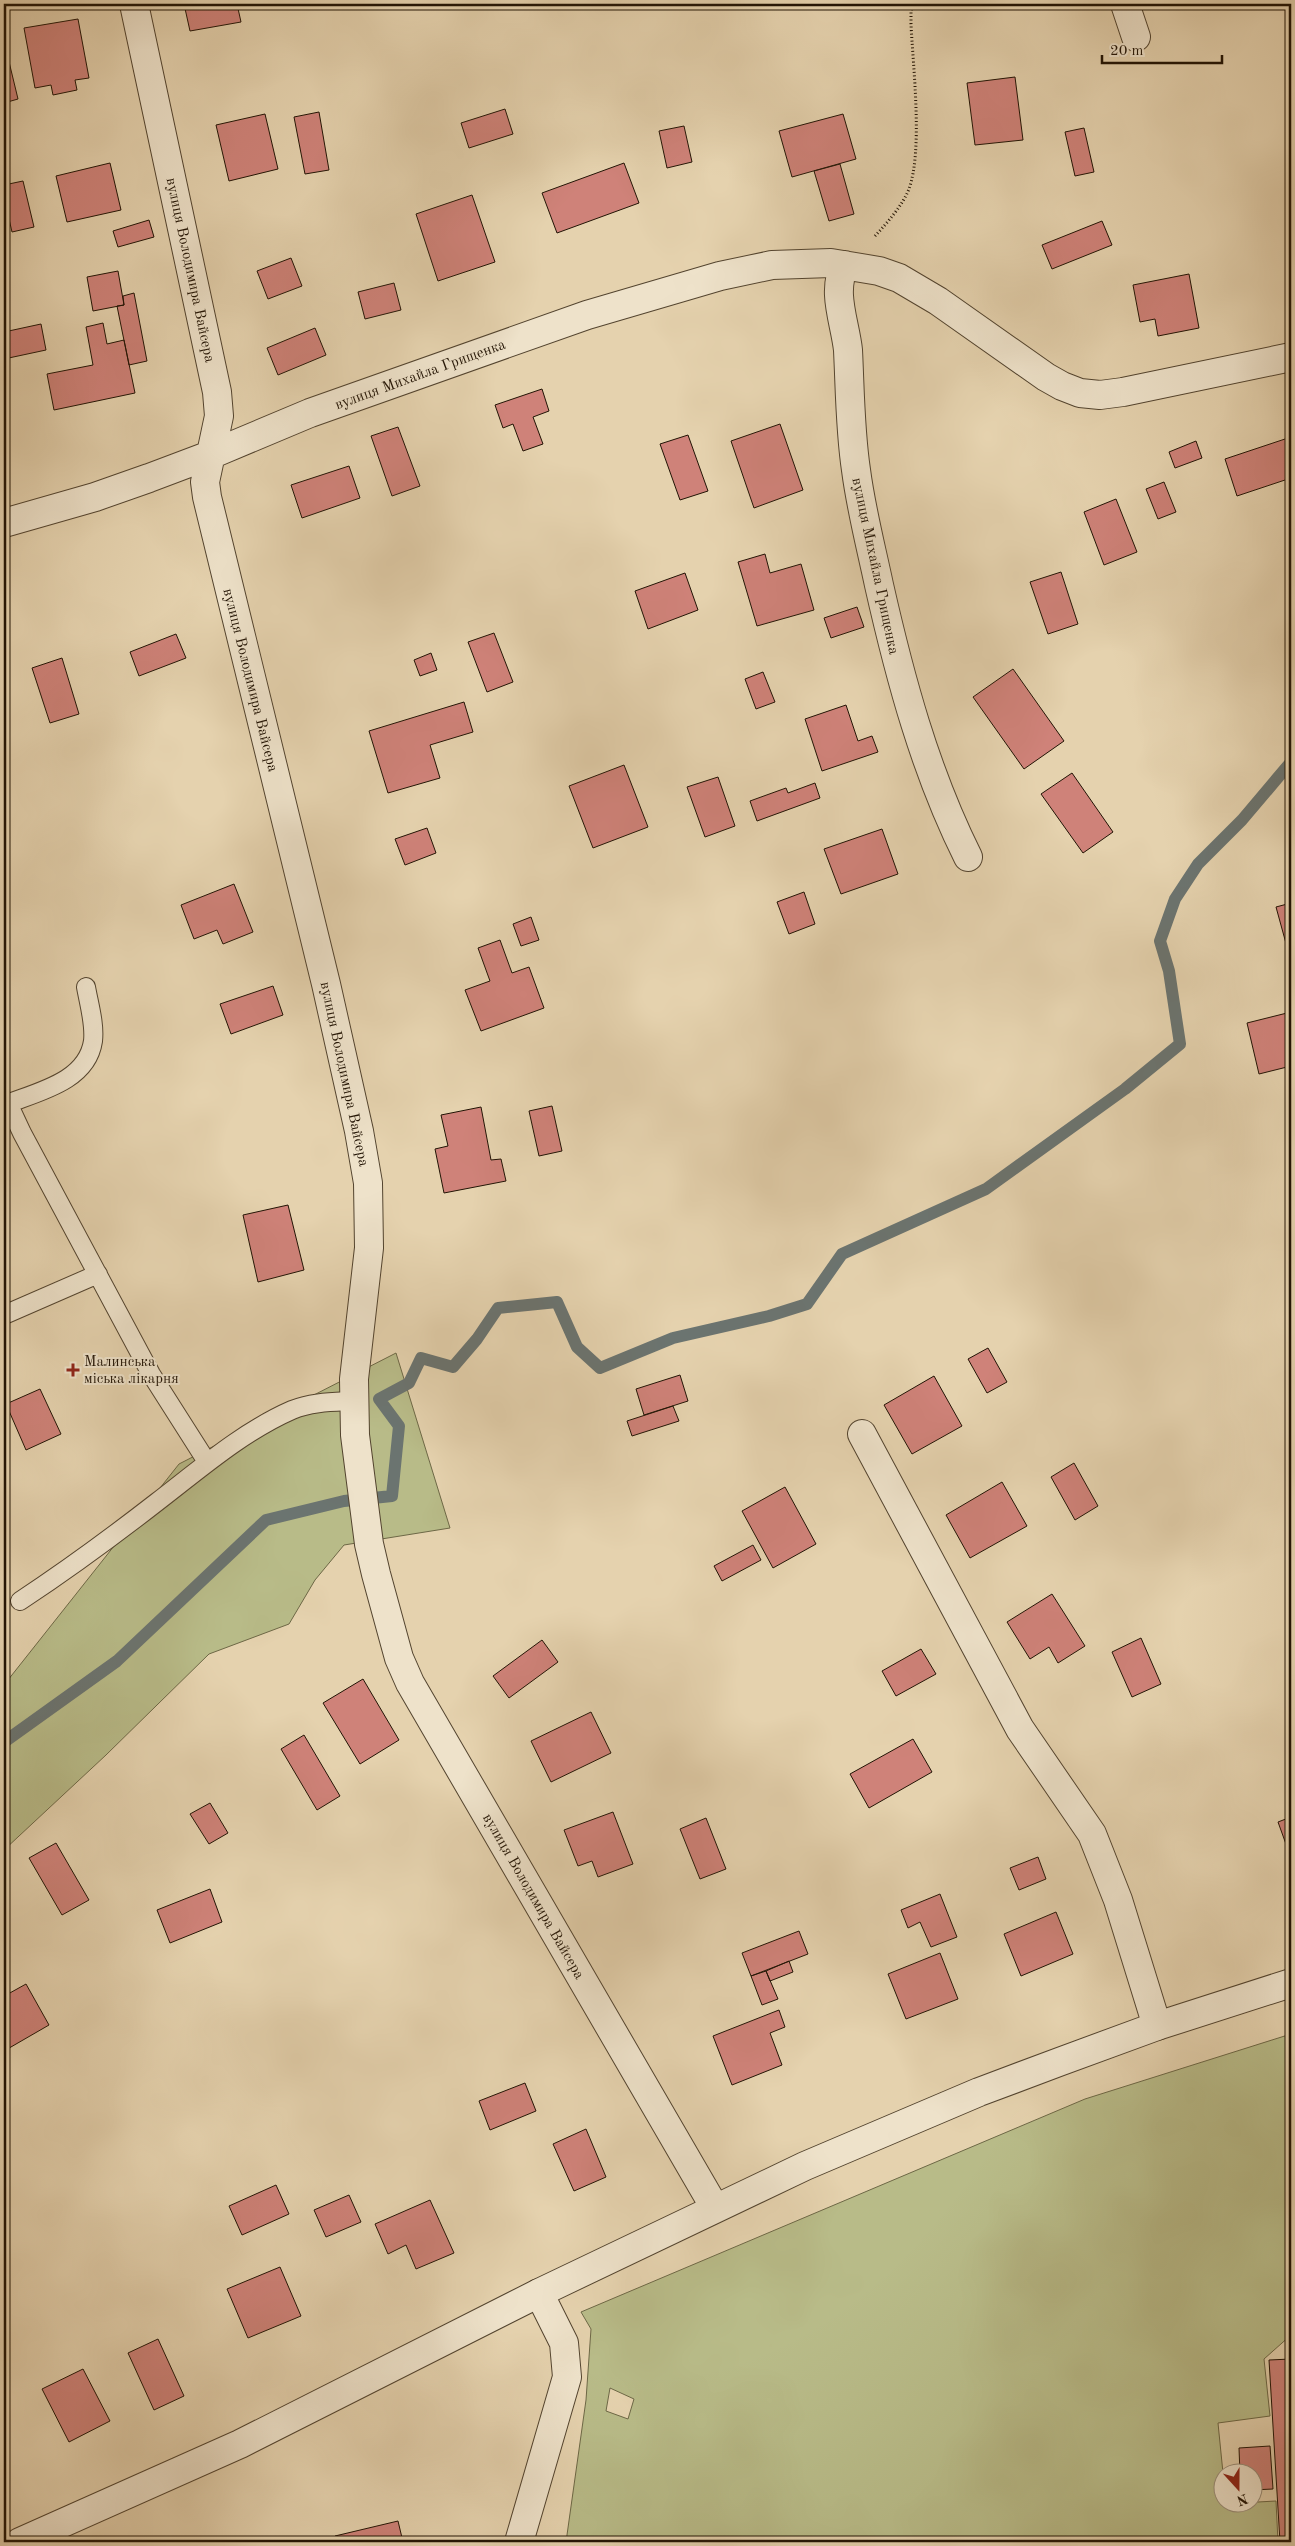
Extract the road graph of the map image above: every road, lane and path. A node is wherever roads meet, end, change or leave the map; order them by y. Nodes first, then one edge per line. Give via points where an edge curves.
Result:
1 (134, 4) edge
2 (914, 4) edge
3 (1125, 4) edge
4 (1136, 37) dead end
5 (845, 265) junction
6 (1291, 357) edge
7 (210, 456) junction
8 (4, 523) edge
9 (968, 857) dead end
10 (86, 987) dead end
11 (6, 1104) edge
12 (98, 1274) junction
13 (4, 1315) edge
14 (352, 1401) junction
15 (862, 1434) dead end
16 (206, 1462) junction
17 (20, 1601) dead end
18 (1291, 1983) edge
19 (1157, 2026) junction
20 (715, 2208) junction
21 (539, 2293) junction
22 (20, 2542) edge
23 (519, 2542) edge

1 - 7 street, вулиця Володимира Вайсера via 216,392 219,416
2 - 5 path via 911,10 916,152 913,174 896,212
3 - 4 street
5 - 6 street, вулиця Михайла Грищенка via 879,271 916,286 1046,377 1080,393 1123,392
5 - 7 street, вулиця Михайла Грищенка via 772,265 720,276 587,315 310,413
5 - 9 street, вулиця Михайла Грищенка via 838,284 847,341 853,446 860,499 911,712 946,811
7 - 8 street, вулиця Михайла Грищенка via 95,497
7 - 14 street, вулиця Володимира Вайсера via 205,482 212,524 326,984 368,1183 369,1248
10 - 11 lane via 93,1041 81,1067 57,1084
11 - 12 lane
12 - 13 lane
12 - 16 lane via 165,1398
14 - 16 lane via 293,1410
14 - 20 street, вулиця Володимира Вайсера via 376,1574 399,1658 410,1683
15 - 19 street via 1020,1729 1092,1834 1118,1900
16 - 17 lane via 86,1556
18 - 19 street
19 - 20 street via 970,2096
20 - 21 street
21 - 22 street via 240,2444
21 - 23 street via 564,2344 567,2377

